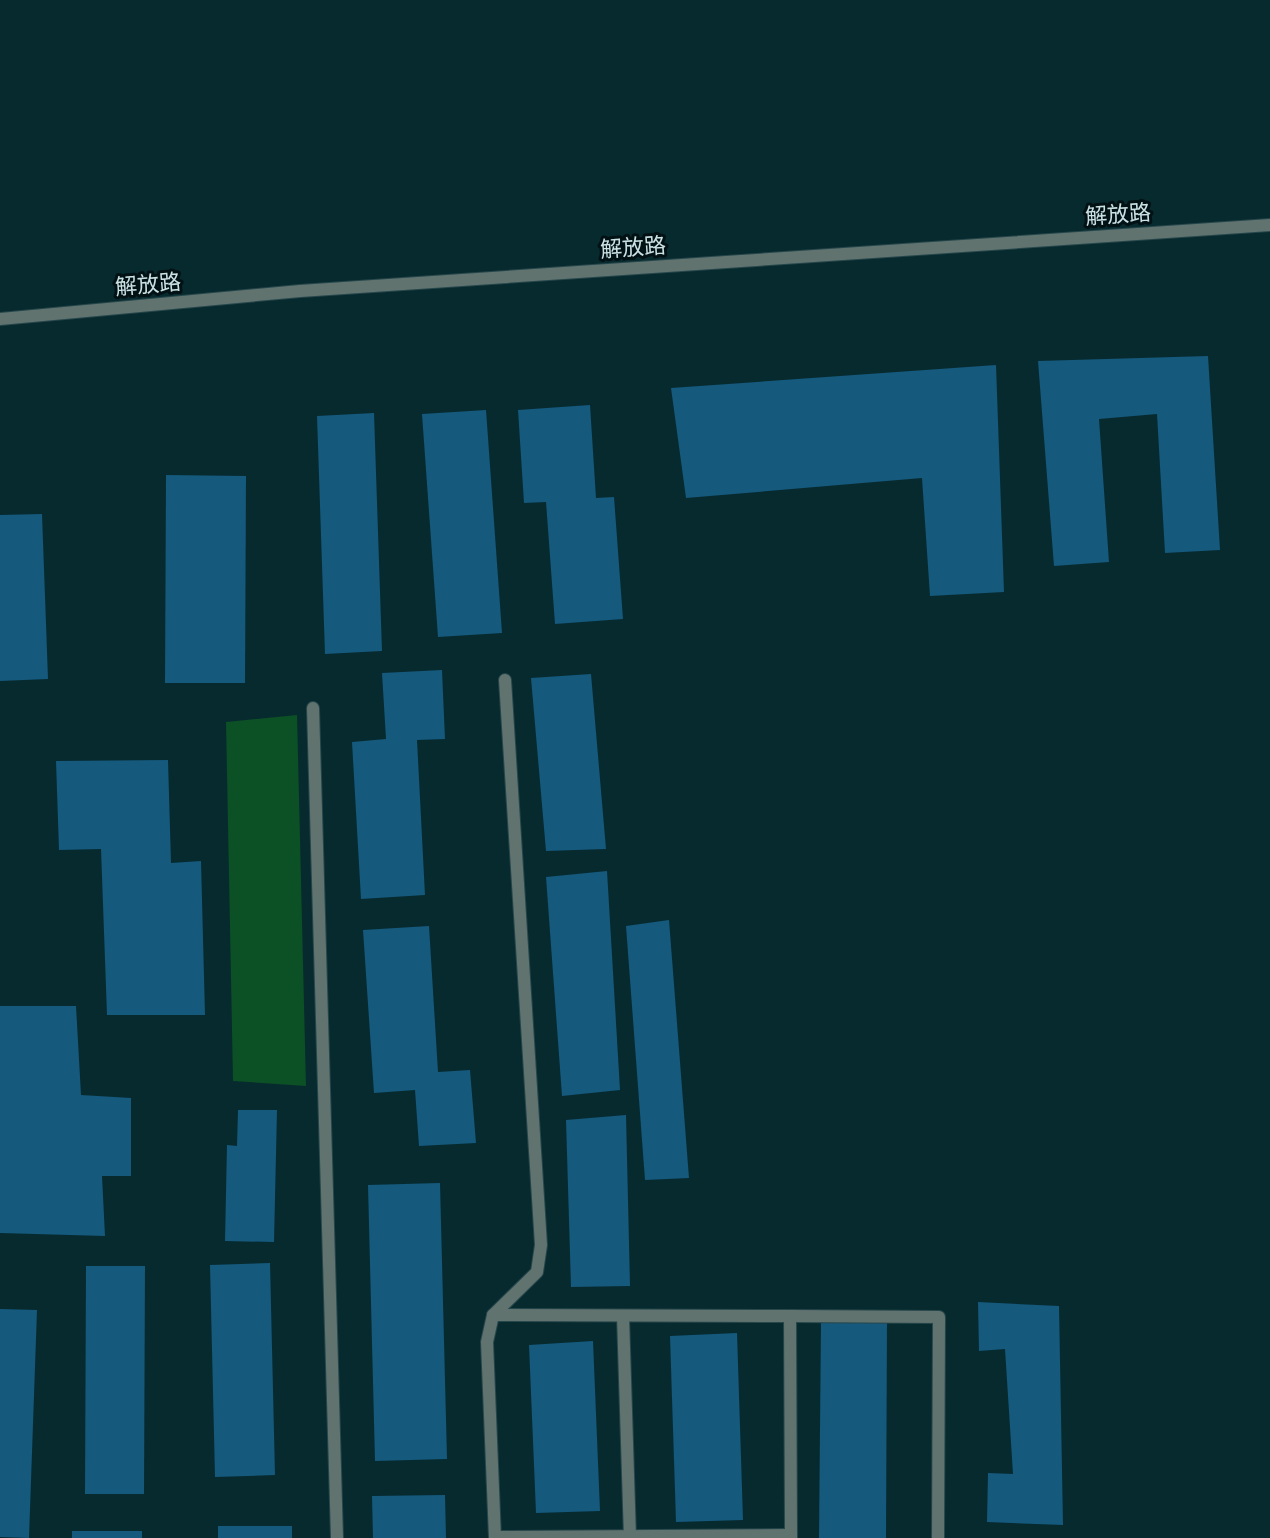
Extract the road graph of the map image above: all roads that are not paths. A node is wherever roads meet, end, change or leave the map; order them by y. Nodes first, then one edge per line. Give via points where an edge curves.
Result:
1 (1270, 225) edge
2 (0, 320) edge
3 (505, 680) dead end
4 (314, 708) dead end
5 (493, 1315) junction
6 (623, 1316) junction
7 (790, 1316) junction
8 (791, 1536) edge
9 (337, 1538) edge
10 (495, 1538) edge
11 (630, 1538) edge
12 (938, 1538) edge

1 - 2 street, 解放路 via 300,291
3 - 5 street via 541,1245 537,1272
4 - 9 street
5 - 6 street
5 - 10 street via 487,1342
6 - 7 street
6 - 11 street
7 - 8 street
7 - 12 street via 939,1317
8 - 10 street

